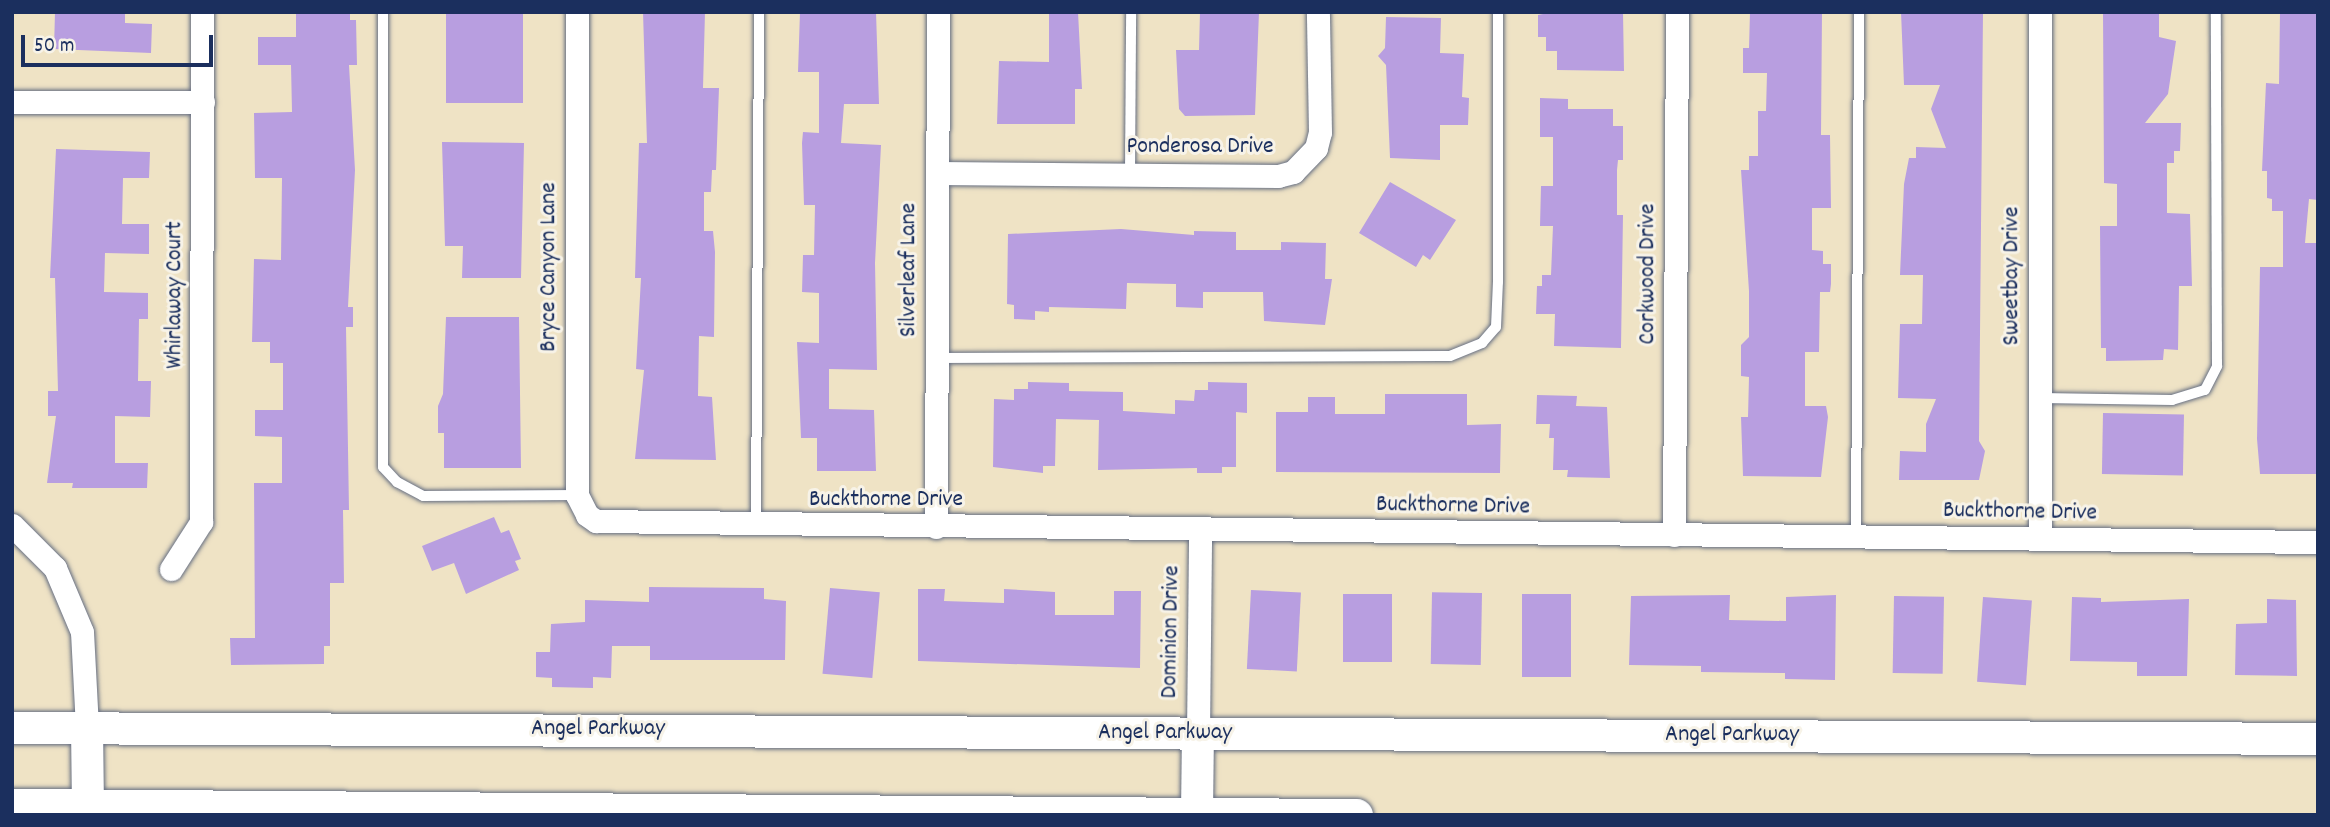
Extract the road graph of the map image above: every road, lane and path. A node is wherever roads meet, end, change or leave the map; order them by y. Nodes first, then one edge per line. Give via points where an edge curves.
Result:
1 (202, 12) edge
2 (383, 12) edge
3 (577, 12) edge
4 (759, 12) edge
5 (938, 12) edge
6 (1131, 12) edge
7 (1318, 12) edge
8 (1498, 12) edge
9 (1677, 12) edge
10 (1859, 12) edge
11 (2040, 12) edge
12 (2216, 12) edge
13 (12, 102) edge
14 (203, 102) junction
15 (937, 173) junction
16 (1130, 175) junction
17 (936, 358) junction
18 (2040, 398) junction
19 (577, 495) junction
20 (12, 525) edge
21 (756, 526) junction
22 (936, 527) junction
23 (1200, 530) junction
24 (1674, 535) junction
25 (1856, 537) junction
26 (2040, 539) junction
27 (2318, 542) edge
28 (171, 569) dead end
29 (87, 727) junction
30 (12, 728) edge
31 (1198, 734) junction
32 (2318, 739) edge
33 (12, 805) edge
34 (88, 810) edge
35 (1197, 813) edge
36 (1357, 815) edge

1 - 14 street, Whirlaway Court
2 - 19 lane via 383,467 397,482 423,496
3 - 19 street, Bryce Canyon Lane
4 - 21 lane
5 - 15 street, Silverleaf Lane
6 - 16 lane
7 - 16 street, Ponderosa Drive via 1320,132 1306,162 1278,176
8 - 17 lane via 1496,327 1482,344 1450,356
9 - 24 street, Corkwood Drive
10 - 25 lane
11 - 18 street, Sweetbay Drive
12 - 18 lane via 2217,366 2205,390 2172,400
13 - 14 street
14 - 28 street, Whirlaway Court via 201,522
15 - 16 street, Ponderosa Drive
15 - 17 street, Silverleaf Lane
17 - 22 street, Silverleaf Lane
18 - 26 street, Sweetbay Drive
19 - 21 street, Buckthorne Drive via 590,517 606,525
20 - 29 street via 55,568 82,632
21 - 22 street, Buckthorne Drive
22 - 23 street, Buckthorne Drive
23 - 24 street, Buckthorne Drive
23 - 31 street, Dominion Drive
24 - 25 street, Buckthorne Drive
25 - 26 street, Buckthorne Drive
26 - 27 street, Buckthorne Drive
29 - 30 main road, Angel Parkway
29 - 31 main road, Angel Parkway
29 - 34 main road
31 - 32 main road, Angel Parkway
31 - 35 main road
33 - 34 main road
34 - 35 main road
35 - 36 main road

